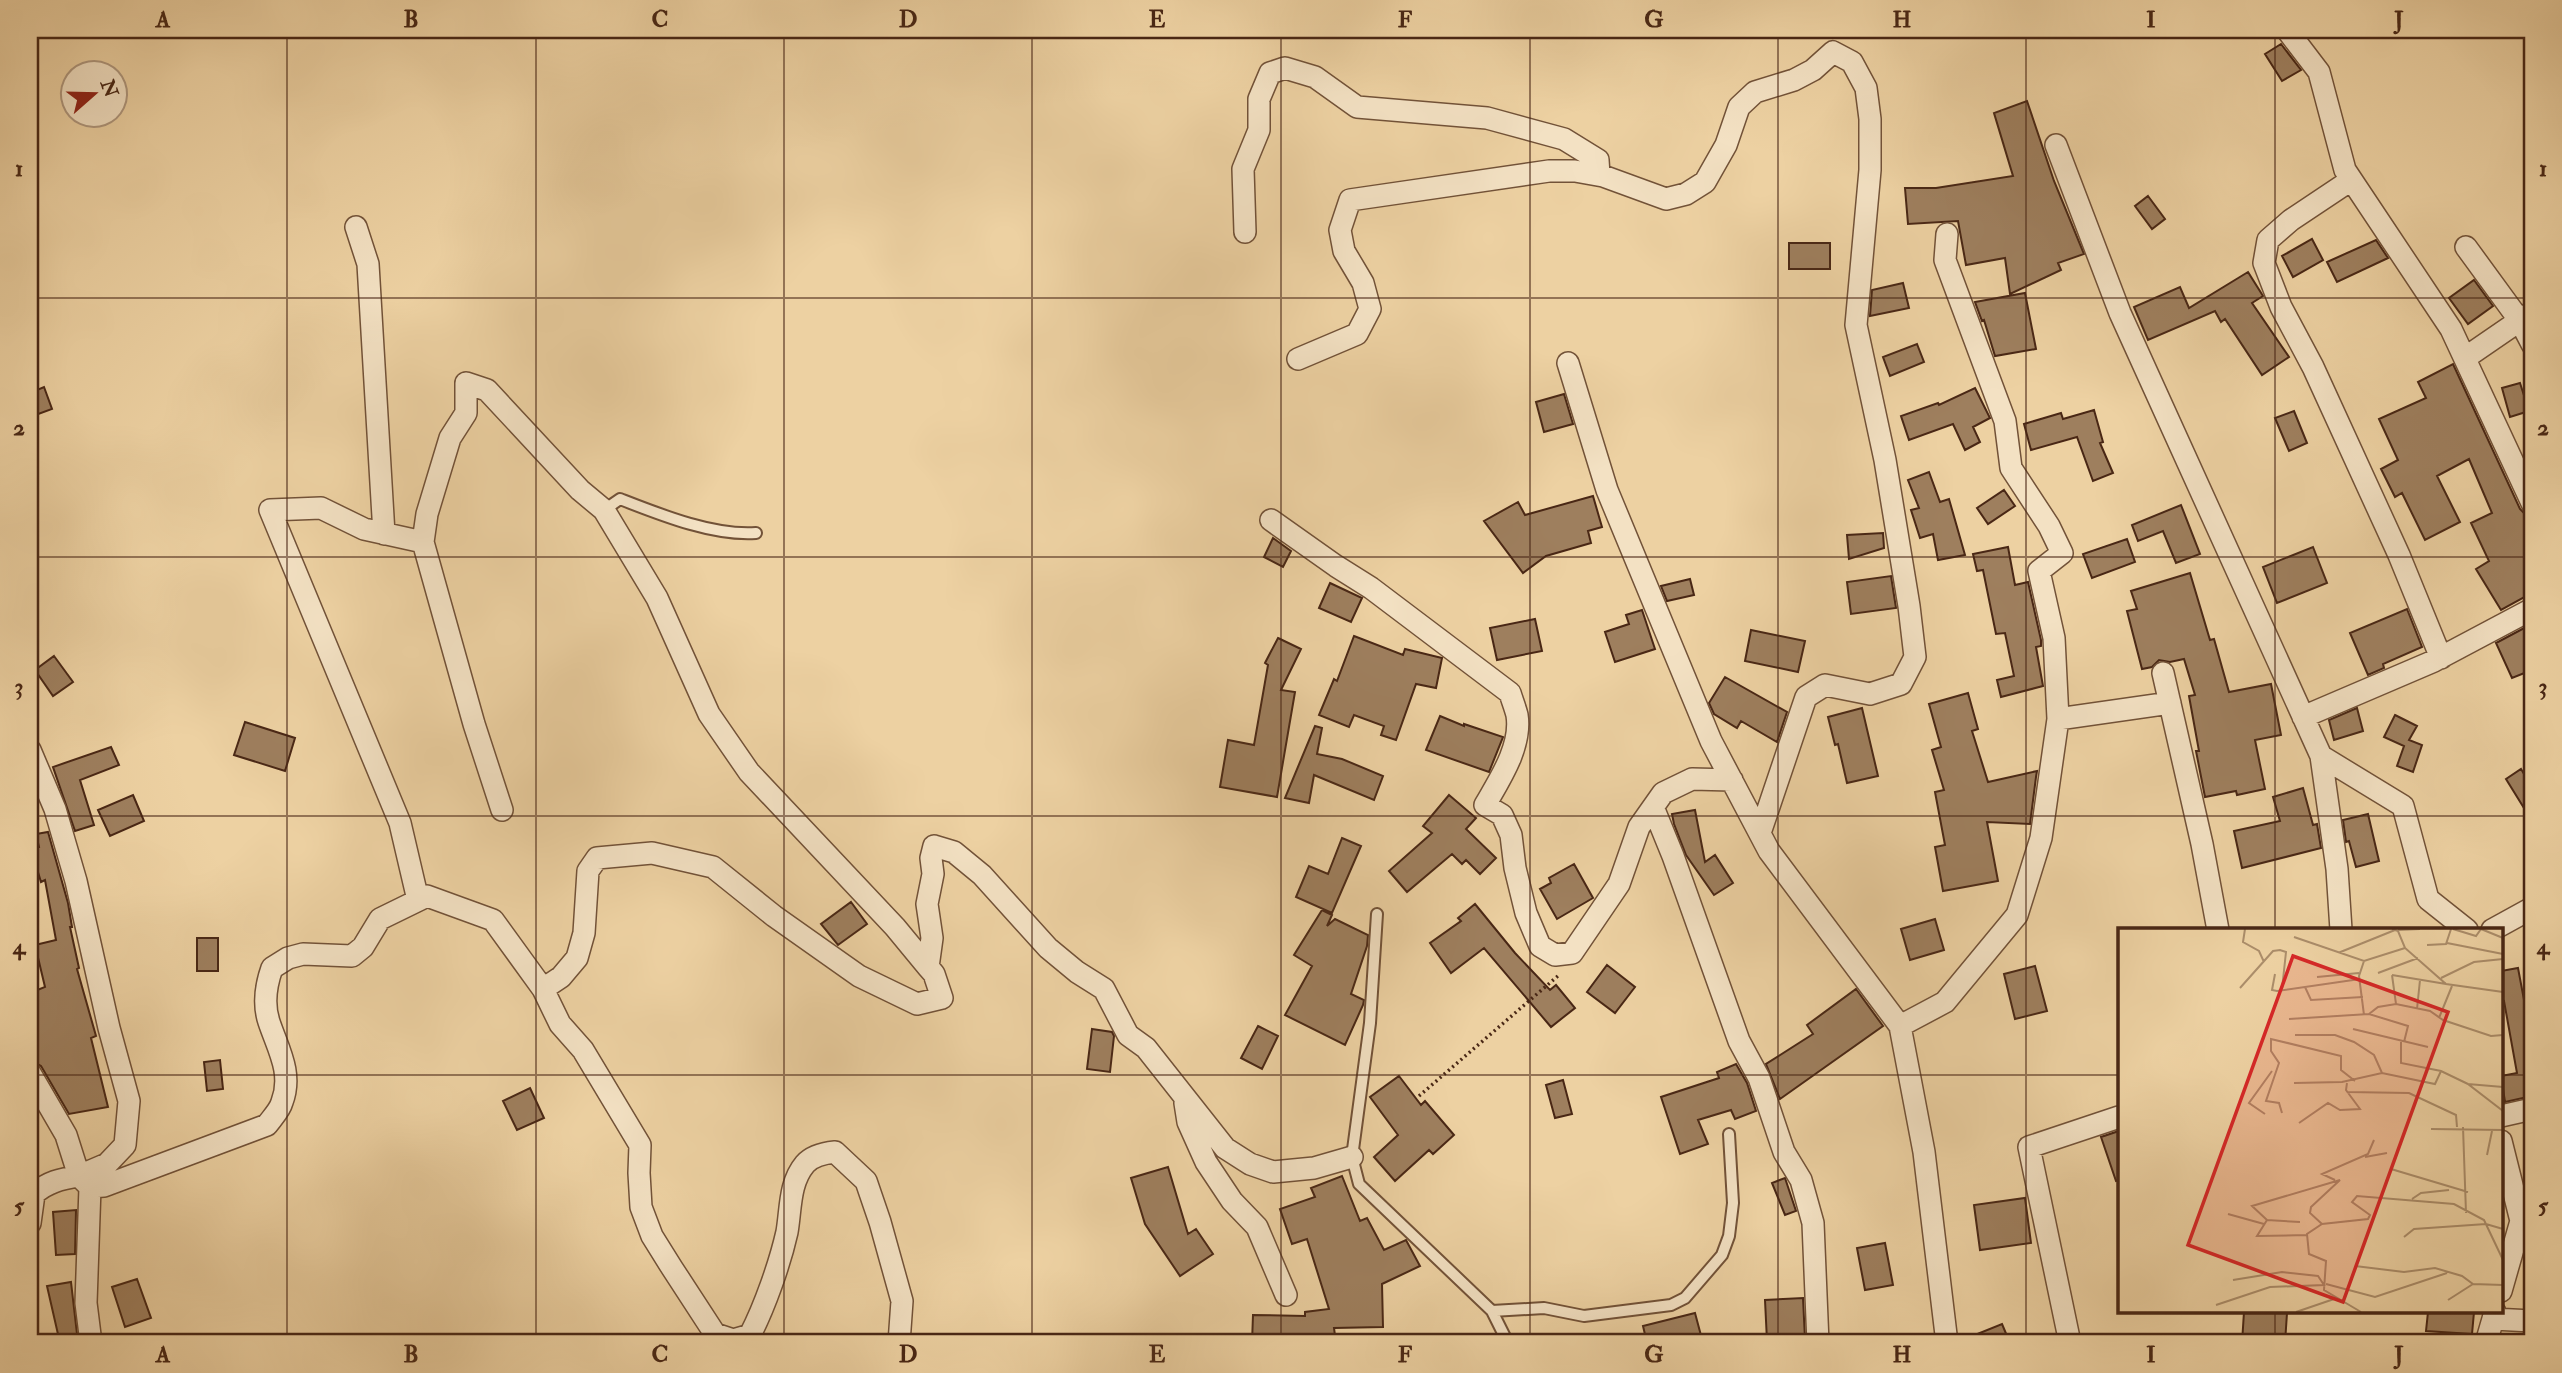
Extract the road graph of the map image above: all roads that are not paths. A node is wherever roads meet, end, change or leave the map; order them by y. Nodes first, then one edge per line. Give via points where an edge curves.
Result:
1 (2287, 30) edge
2 (2056, 145) dead end
3 (1599, 175) junction
4 (2351, 180) junction
5 (356, 227) dead end
6 (1245, 232) dead end
7 (1947, 234) dead end
8 (2466, 247) dead end
9 (2526, 316) edge
10 (2532, 344) edge
11 (2465, 358) junction
12 (1298, 359) dead end
13 (1568, 363) dead end
14 (2532, 503) edge
15 (604, 510) junction
16 (1271, 520) dead end
17 (757, 533) dead end
18 (384, 534) junction
19 (422, 542) junction
20 (2532, 609) edge
21 (2441, 658) junction
22 (2163, 673) dead end
23 (2170, 703) junction
24 (2303, 717) junction
25 (2058, 719) junction
26 (30, 750) edge
27 (2321, 756) junction
28 (1732, 780) junction
29 (1653, 807) junction
30 (502, 810) dead end
31 (1760, 833) junction
32 (418, 900) junction
33 (2532, 908) edge
34 (1377, 914) dead end
35 (2218, 928) edge
36 (2341, 928) edge
37 (2464, 928) edge
38 (2496, 928) edge
39 (928, 967) junction
40 (543, 989) junction
41 (1900, 1026) junction
42 (30, 1073) edge
43 (1184, 1097) junction
44 (2532, 1109) edge
45 (2118, 1116) edge
46 (2502, 1116) edge
47 (1729, 1134) dead end
48 (2502, 1145) edge
49 (1352, 1157) junction
50 (85, 1182) junction
51 (30, 1223) edge
52 (2502, 1288) edge
53 (1286, 1295) dead end
54 (1492, 1311) junction
55 (2494, 1315) edge
56 (2532, 1321) edge
57 (91, 1343) edge
58 (899, 1343) edge
59 (1508, 1343) edge
60 (1818, 1343) edge
61 (1947, 1343) edge
62 (2070, 1343) edge
63 (2486, 1343) edge

1 - 4 street via 2319,72 2344,170
2 - 24 street via 2120,313
3 - 6 street via 1598,160 1564,139 1487,118 1357,107 1315,76 1285,68 1270,73 1259,99 1259,130 1243,169
3 - 12 street via 1549,171 1350,200 1340,230 1344,251 1363,283 1370,309 1357,334
3 - 31 street via 1666,198 1686,194 1705,182 1726,145 1739,107 1755,92 1794,80 1833,52 1852,62 1866,88 1870,170 1856,325 1885,460 1915,657 1901,684 1870,694 1825,685 1806,697
4 - 11 street via 2451,329
4 - 21 street via 2268,240 2264,263 2399,555
5 - 18 street via 368,264
7 - 25 street via 1945,260 2006,421 2011,468 2062,553 2039,571 2054,638
8 - 9 street
9 - 10 street
9 - 11 street
11 - 14 street
13 - 28 street via 1607,490 1711,741
15 - 17 lane via 620,499 674,520
15 - 19 street via 487,390 466,383 466,413 450,438
15 - 39 street via 657,598 709,715 743,762
16 - 29 street via 1371,588 1510,693 1517,716 1516,737 1505,771 1485,805 1502,815 1511,835 1526,913 1540,946 1555,956 1572,953 1619,884 1639,827
18 - 19 street
18 - 32 street via 364,530 321,508 270,510 400,823
19 - 30 street
20 - 21 street
21 - 24 street
22 - 23 street
23 - 25 street
23 - 35 street
24 - 27 street
25 - 41 street via 2041,838 2017,915 1945,1002
26 - 50 street via 55,809 76,881 129,1101 125,1145
27 - 36 street
27 - 37 street via 2403,806 2428,899
28 - 29 street via 1692,779 1663,793
28 - 31 street
29 - 60 street via 1739,1041 1759,1078 1784,1152 1801,1180 1813,1223
31 - 41 street
32 - 40 street via 426,895 493,920
32 - 50 street via 380,919 352,956 303,954 272,968 267,980 268,1020 287,1079 282,1104 267,1125 104,1186
33 - 38 street
34 - 49 lane via 1370,1023
39 - 40 street via 942,998 917,1004 859,976 713,867 652,852 597,858 588,871 584,933 577,958
39 - 43 street via 932,938 927,904 934,846 954,852 982,875 1048,948 1104,989 1128,1035 1146,1048
40 - 58 street via 560,1024 583,1050 640,1144 641,1207 652,1236 715,1334 733,1340 750,1335 787,1233 792,1191 800,1173 807,1162 835,1153 866,1181 880,1222 902,1301
41 - 61 street via 1924,1152
42 - 50 street via 66,1135
43 - 49 street via 1225,1147 1250,1164 1273,1172 1314,1168
43 - 53 street via 1188,1122 1206,1162 1232,1201 1257,1227
44 - 46 street
45 - 62 street via 2029,1147
47 - 54 lane via 1730,1236 1721,1255 1685,1298 1671,1305 1584,1316 1544,1308
48 - 52 street via 2521,1221
49 - 54 lane via 1359,1184
50 - 51 street via 61,1178 43,1186 33,1194
50 - 57 street via 86,1303
54 - 59 lane
55 - 56 street
55 - 63 street

